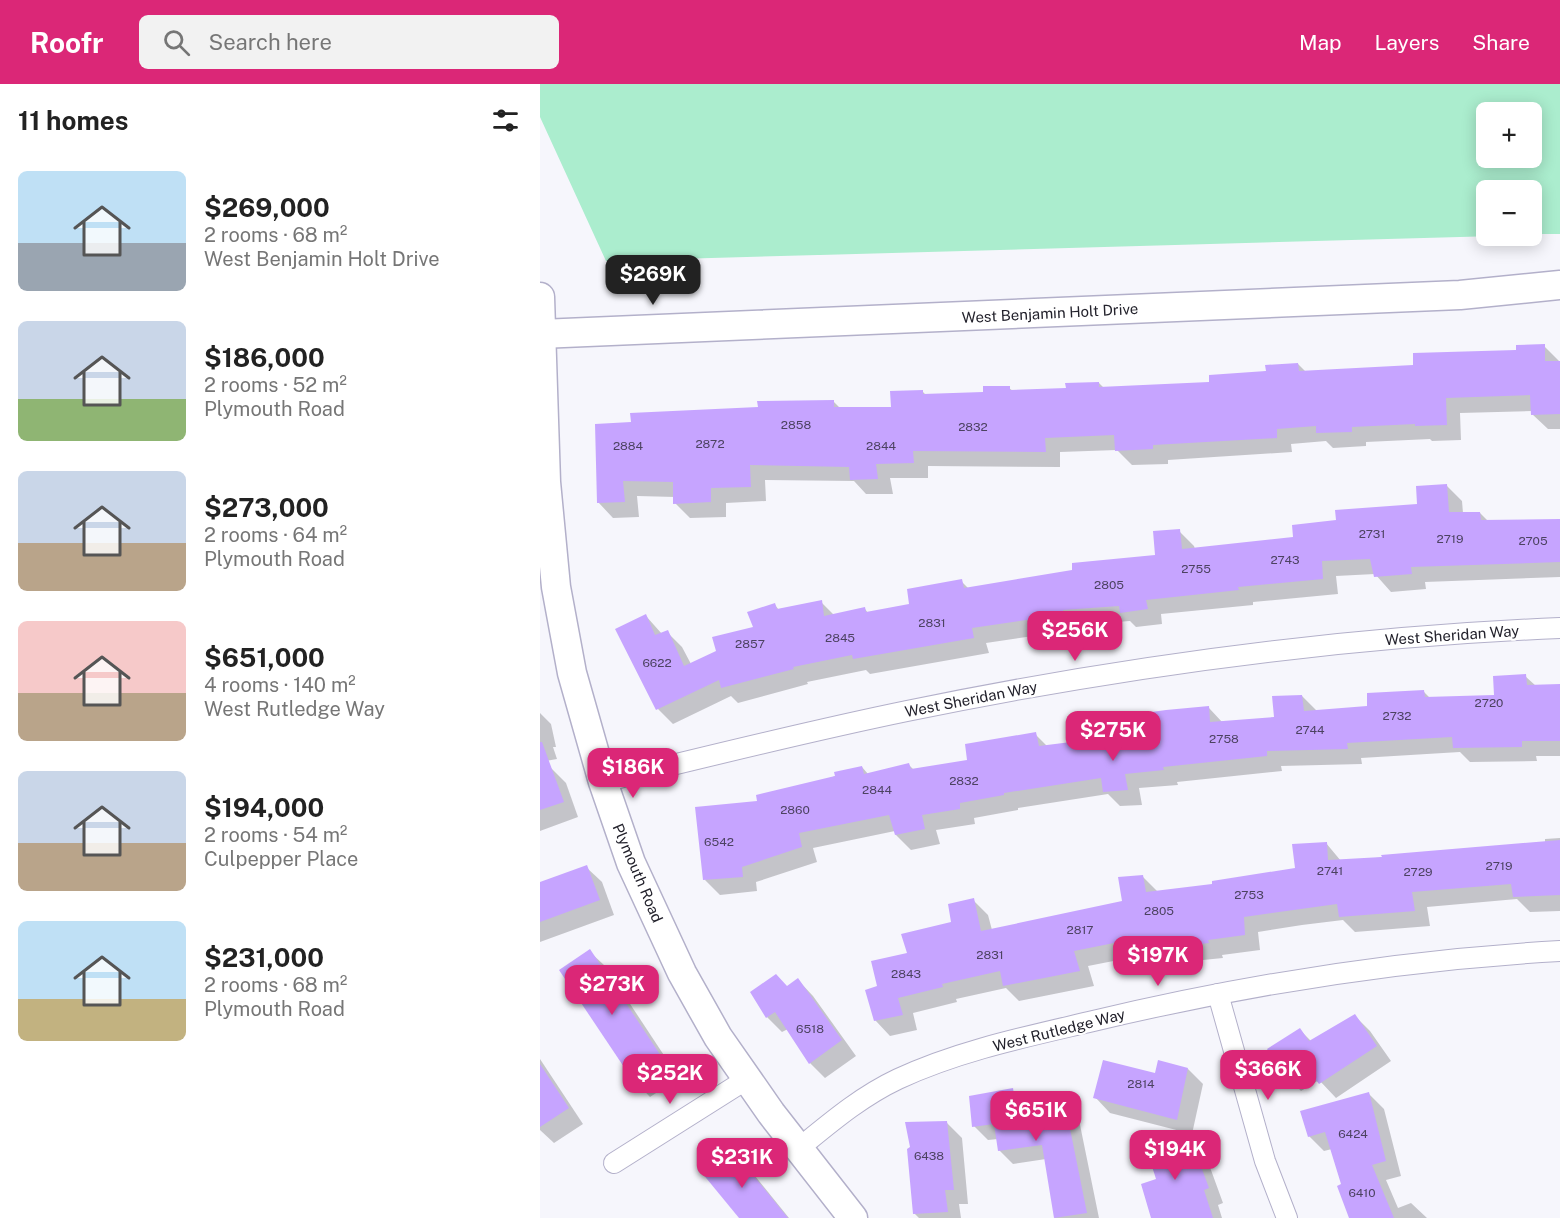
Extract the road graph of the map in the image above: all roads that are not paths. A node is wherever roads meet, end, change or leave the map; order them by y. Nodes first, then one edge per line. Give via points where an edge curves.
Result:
1 (1560, 285) edge
2 (540, 297) edge
3 (541, 334) edge
4 (1560, 628) edge
5 (603, 782) junction
6 (1560, 951) edge
7 (1218, 994) junction
8 (747, 1079) junction
9 (798, 1149) junction
10 (614, 1163) dead end
11 (853, 1218) edge
12 (1287, 1218) edge

1 - 3 main road, West Benjamin Holt Drive via 1460,295
2 - 3 main road, Plymouth Road
3 - 5 main road, Plymouth Road via 546,482 556,587 572,673
4 - 5 street, West Sheridan Way via 1384,640 1097,677 906,711
5 - 8 main road, Plymouth Road via 631,863 682,973
6 - 7 street, West Rutledge Way via 1374,969
7 - 9 street, West Rutledge Way via 1044,1032 929,1066 855,1103
7 - 12 street via 1265,1161
8 - 9 main road, Plymouth Road
8 - 10 street
9 - 11 main road, Plymouth Road

